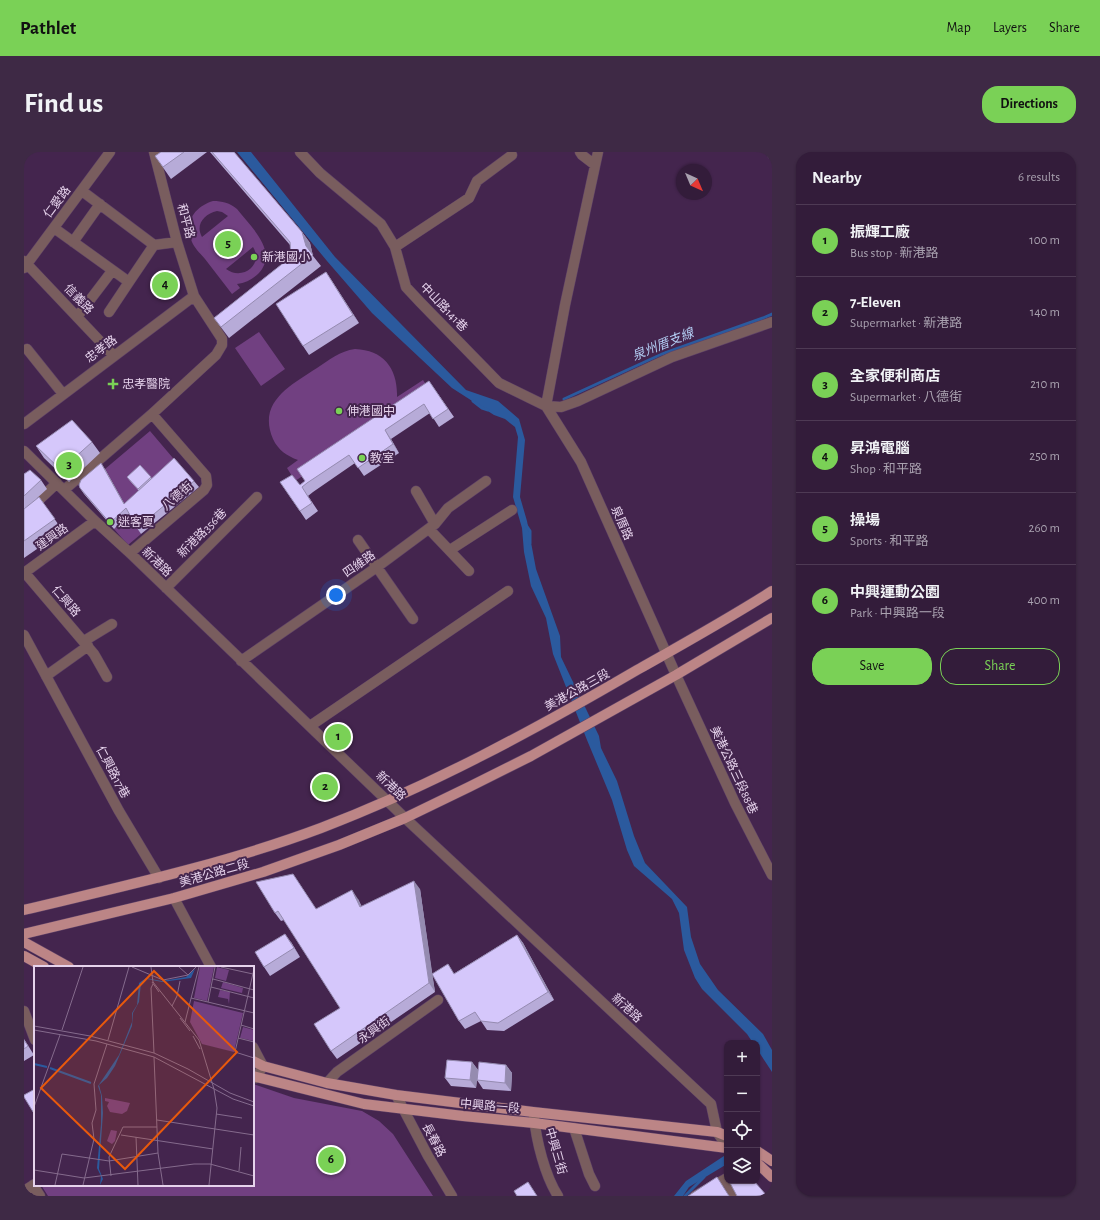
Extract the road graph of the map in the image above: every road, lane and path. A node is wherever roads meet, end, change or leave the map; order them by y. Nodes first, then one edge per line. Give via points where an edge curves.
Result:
1 (110, 152) edge
2 (154, 152) edge
3 (580, 152) edge
4 (598, 152) edge
5 (302, 153) edge
6 (512, 155) dead end
7 (595, 165) junction
8 (82, 191) junction
9 (100, 204) junction
10 (54, 228) junction
11 (73, 242) junction
12 (177, 242) junction
13 (154, 245) junction
14 (395, 247) junction
15 (25, 264) edge
16 (112, 271) junction
17 (129, 282) junction
18 (194, 296) junction
19 (109, 312) dead end
20 (77, 317) junction
21 (772, 322) edge
22 (27, 349) dead end
23 (114, 356) junction
24 (63, 394) junction
25 (546, 406) junction
26 (152, 414) junction
27 (24, 424) edge
28 (24, 451) edge
29 (486, 481) dead end
30 (60, 487) junction
31 (416, 491) dead end
32 (257, 497) dead end
33 (512, 510) dead end
34 (24, 514) edge
35 (95, 521) junction
36 (432, 526) junction
37 (358, 540) dead end
38 (450, 550) junction
39 (130, 553) junction
40 (377, 567) junction
41 (469, 571) dead end
42 (24, 573) edge
43 (166, 588) junction
44 (508, 591) dead end
45 (772, 591) edge
46 (772, 618) edge
47 (413, 620) dead end
48 (112, 624) dead end
49 (24, 636) edge
50 (86, 644) junction
51 (666, 654) junction
52 (241, 661) junction
53 (46, 676) junction
54 (676, 676) junction
55 (107, 677) dead end
56 (310, 726) junction
57 (388, 801) junction
58 (405, 818) junction
59 (772, 875) edge
60 (159, 878) junction
61 (174, 898) junction
62 (24, 910) edge
63 (24, 934) edge
64 (24, 942) edge
65 (24, 956) edge
66 (42, 966) edge
67 (67, 966) edge
68 (210, 966) edge
69 (438, 1000) dead end
70 (24, 1011) edge
71 (34, 1037) edge
72 (254, 1048) edge
73 (254, 1062) edge
74 (263, 1066) junction
75 (254, 1077) edge
76 (328, 1083) junction
77 (396, 1095) junction
78 (404, 1110) junction
79 (533, 1112) junction
80 (534, 1123) junction
81 (574, 1128) junction
82 (717, 1132) junction
83 (724, 1135) edge
84 (724, 1142) edge
85 (724, 1147) edge
86 (760, 1153) edge
87 (771, 1160) edge
88 (760, 1163) edge
89 (760, 1167) edge
90 (772, 1177) edge
91 (724, 1179) edge
92 (729, 1184) edge
93 (34, 1185) edge
94 (35, 1186) edge
95 (595, 1186) dead end
96 (24, 1191) edge
97 (40, 1196) edge
98 (452, 1196) edge
99 (558, 1196) edge
100 (695, 1196) edge
101 (735, 1196) edge

1 - 8 street, 仁愛路
2 - 12 street, 和平路
3 - 7 street
4 - 7 street
5 - 14 street, 中山路141巷 via 320,173 381,224
6 - 14 street via 477,181 469,198
7 - 25 street
8 - 9 street
8 - 10 street, 仁愛路
9 - 11 street
9 - 13 street
10 - 11 street
10 - 15 street, 仁愛路
11 - 16 street
12 - 13 street
12 - 18 street, 和平路
13 - 17 street
14 - 25 street, 中山路141巷 via 406,287 420,302 499,383
15 - 20 street, 信義路
16 - 17 street
16 - 20 street
17 - 19 street
18 - 23 street, 忠孝路
18 - 26 street, 和平路 via 222,339 222,345 216,355
20 - 23 street, 信義路
21 - 25 street via 672,357 578,401 561,407
22 - 24 street
23 - 24 street, 忠孝路
24 - 27 street, 忠孝路
25 - 51 street, 泉厝路 via 581,462
26 - 30 street
26 - 39 street, 八德街 via 206,476 207,485
28 - 30 street, 新港路
29 - 36 street, 四維路 via 448,508
30 - 34 street
30 - 35 street, 新港路
31 - 36 street
32 - 43 street, 新港路356巷
33 - 38 street
35 - 39 street, 新港路
35 - 42 street, 建興路
36 - 38 street
36 - 40 street, 四維路
37 - 40 street
38 - 41 street
39 - 43 street, 新港路
40 - 47 street
40 - 52 street, 四維路
42 - 50 street, 仁興路
43 - 52 street, 新港路
44 - 56 street
45 - 51 main road, 美港公路三段
46 - 54 main road
48 - 50 street
49 - 53 street, 仁興路17巷
50 - 53 street
50 - 55 street, 仁興路
51 - 54 street, 泉厝路
51 - 57 main road, 美港公路三段 via 572,708
52 - 56 street, 新港路
53 - 60 street, 仁興路17巷 via 118,811
54 - 58 main road via 531,756
54 - 59 street, 美港公路三段88巷 via 735,803
56 - 57 street, 新港路
57 - 58 street, 新港路
57 - 60 main road, 美港公路二段 via 312,831
58 - 61 main road, 美港公路二段 via 263,872
58 - 82 street, 新港路 via 711,1104
60 - 62 main road, 美港公路二段
61 - 63 main road, 美港公路二段
61 - 68 street
64 - 67 main road
65 - 66 main road
69 - 76 street, 永興街 via 336,1072
70 - 71 street
72 - 74 street
73 - 74 main road, 中興路一段
74 - 75 street
74 - 76 main road, 中興路一段
75 - 78 main road, 中興路一段 via 364,1104
76 - 77 main road, 中興路一段
77 - 78 street, 長春路
77 - 79 main road, 中興路一段
78 - 80 main road, 中興路一段
78 - 98 street, 長春路
79 - 80 street, 中興三街
79 - 82 main road, 中興路一段
80 - 81 main road, 中興路一段
80 - 99 street, 中興三街 via 542,1155
81 - 85 main road, 中興路一段
81 - 95 street
82 - 83 main road, 中興路一段
82 - 84 street, 新港路
86 - 87 main road
87 - 88 street
89 - 90 main road
91 - 100 street
92 - 101 street
93 - 96 street
94 - 97 street

